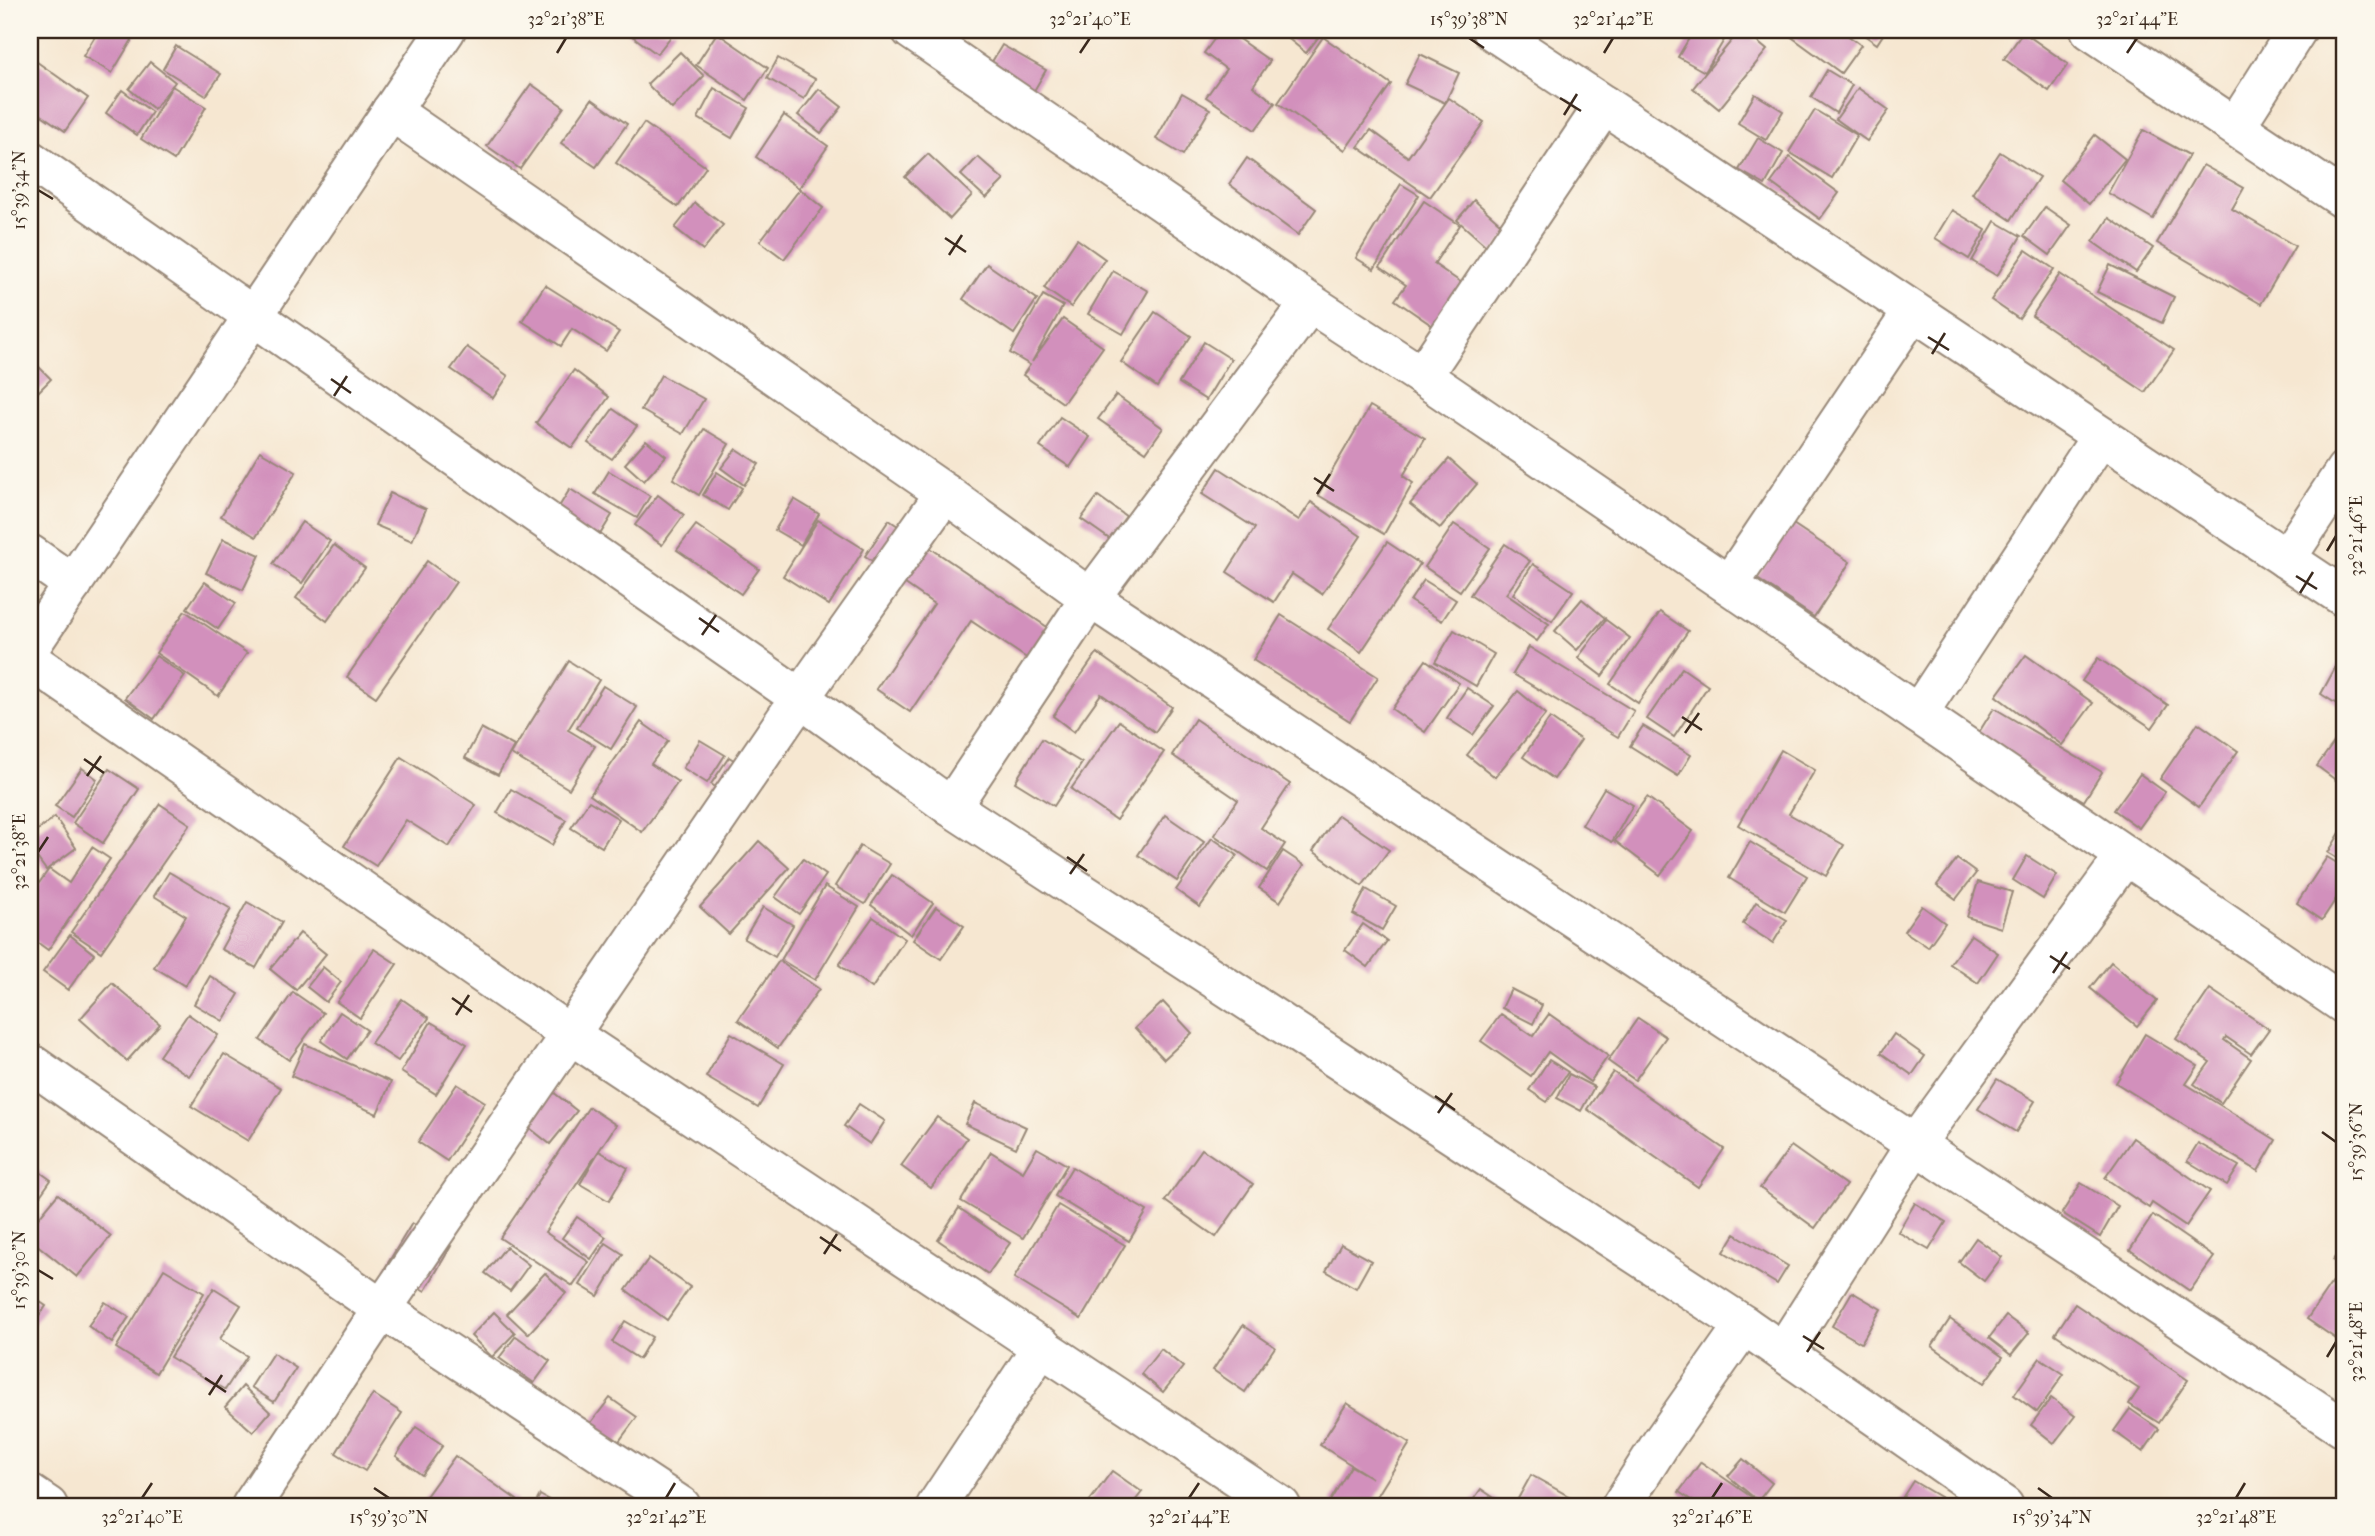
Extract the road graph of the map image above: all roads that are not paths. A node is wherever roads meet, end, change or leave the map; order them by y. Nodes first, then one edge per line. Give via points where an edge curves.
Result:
1 (446, 30) edge
2 (911, 30) edge
3 (1491, 30) edge
4 (2090, 30) edge
5 (2297, 30) edge
6 (1604, 105) junction
7 (391, 111) junction
8 (2236, 126) junction
9 (30, 160) edge
10 (2345, 200) edge
11 (1310, 303) junction
12 (1913, 311) junction
13 (252, 317) junction
14 (1422, 376) junction
15 (2101, 436) junction
16 (2345, 470) edge
17 (945, 493) junction
18 (30, 554) edge
19 (2286, 559) junction
20 (73, 584) junction
21 (1730, 585) junction
22 (1090, 598) junction
23 (2345, 598) edge
24 (30, 647) edge
25 (30, 660) edge
26 (800, 698) junction
27 (1918, 714) junction
28 (951, 807) junction
29 (2125, 856) junction
30 (2345, 1005) edge
31 (570, 1035) junction
32 (30, 1063) edge
33 (1916, 1143) junction
34 (382, 1309) junction
35 (1744, 1325) junction
36 (1042, 1346) junction
37 (1783, 1352) junction
38 (2345, 1429) edge
39 (30, 1494) edge
40 (48, 1506) edge
41 (251, 1506) edge
42 (681, 1506) edge
43 (936, 1506) edge
44 (1281, 1506) edge
45 (1621, 1506) edge
46 (2004, 1506) edge

1 - 7 street
2 - 11 street
3 - 6 street
4 - 8 street
5 - 8 street
6 - 12 street
6 - 14 street
7 - 13 street
7 - 17 street
8 - 10 street
9 - 13 street
11 - 14 street
11 - 22 street
12 - 15 street
12 - 21 street
13 - 20 street
13 - 26 street
14 - 21 street
15 - 19 street
15 - 27 street
16 - 19 street
17 - 22 street
17 - 26 street
18 - 20 street
19 - 23 street
20 - 24 street
21 - 27 street
22 - 28 street
22 - 33 street
25 - 31 street
26 - 28 street
26 - 31 street
27 - 29 street
28 - 35 street
29 - 30 street
29 - 33 street
31 - 34 street
31 - 36 street
32 - 34 street
33 - 37 street
33 - 38 street
34 - 41 street
34 - 42 street
35 - 37 street
35 - 45 street
36 - 43 street
36 - 44 street
37 - 46 street
39 - 40 street

